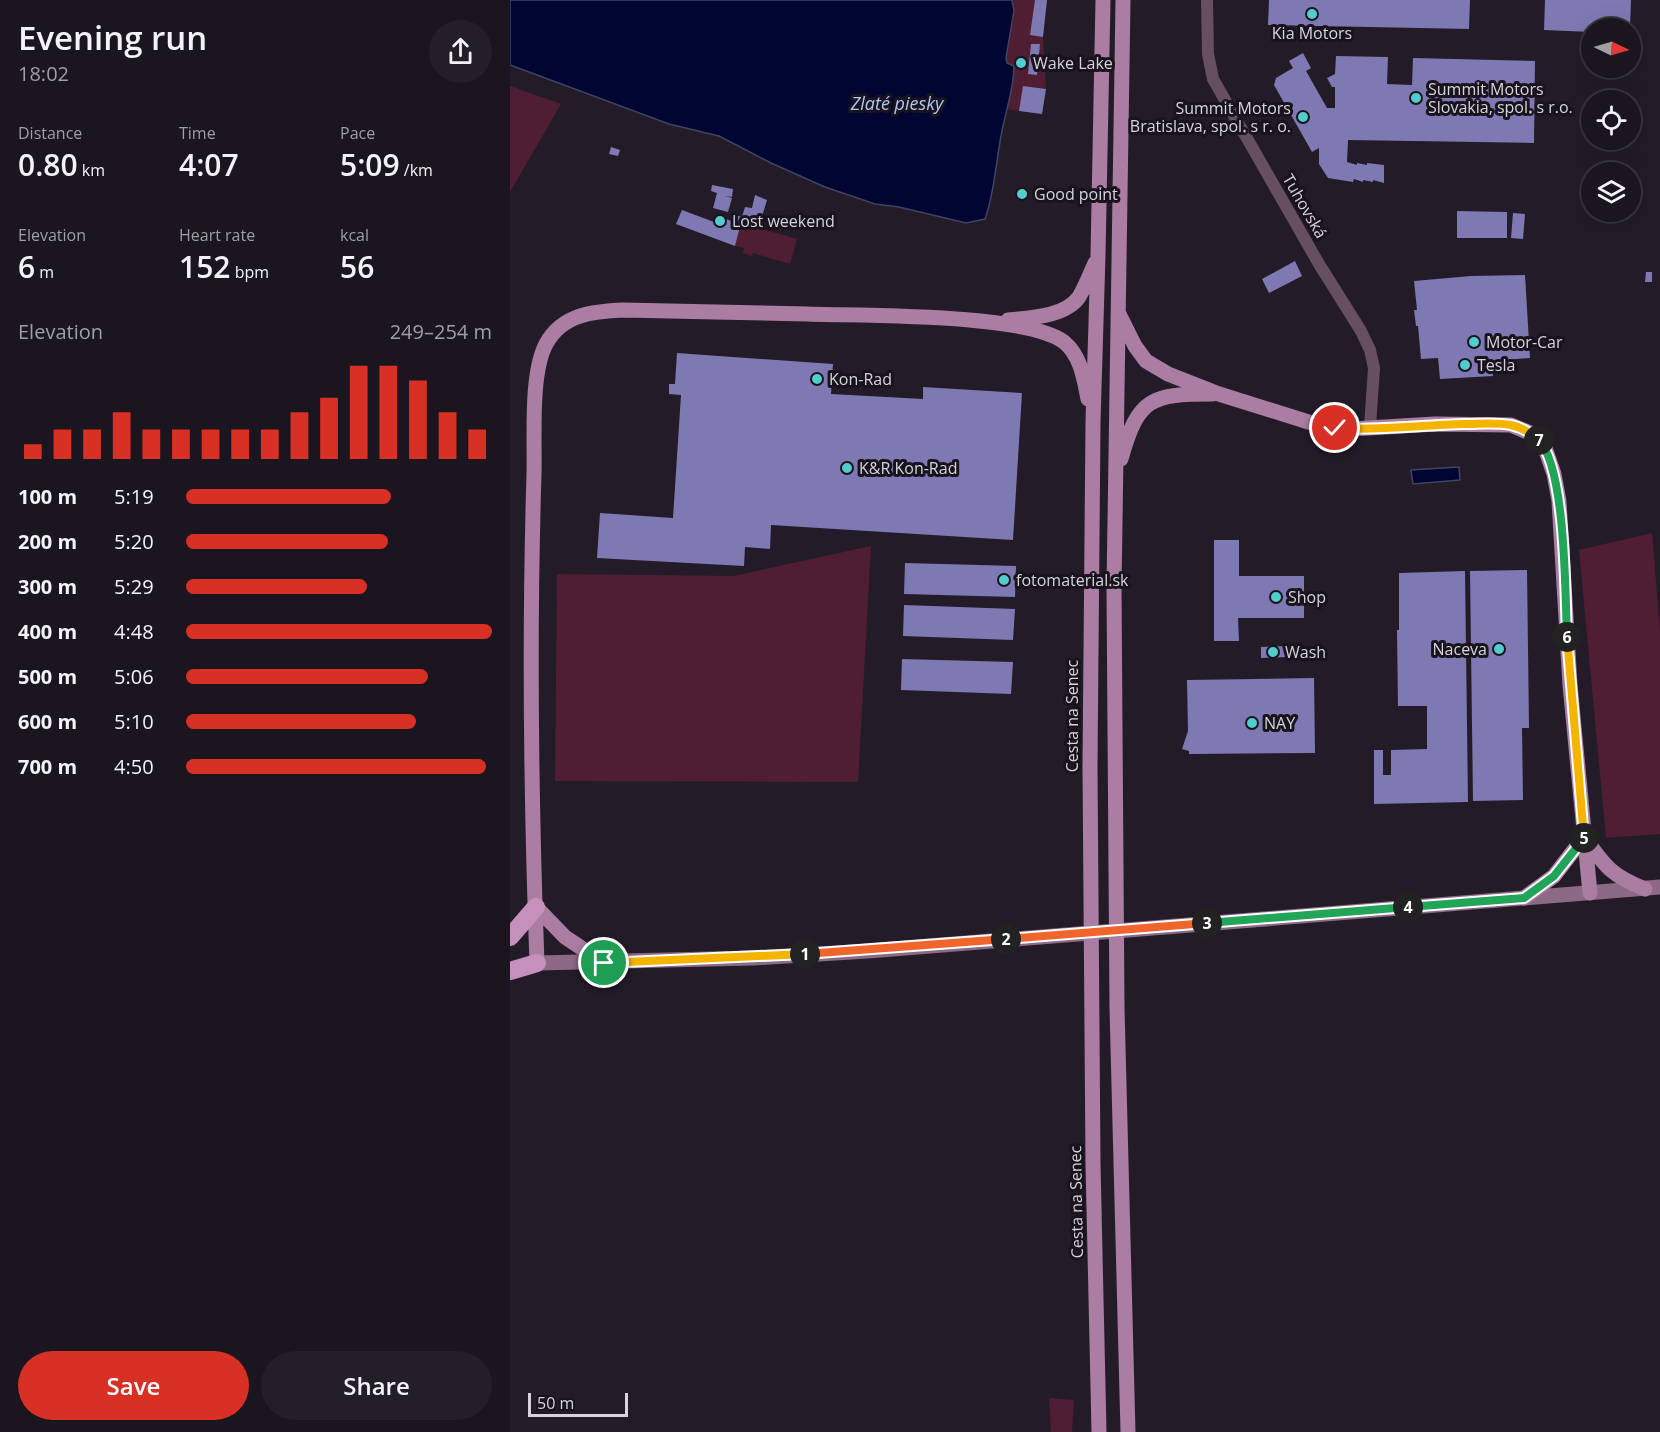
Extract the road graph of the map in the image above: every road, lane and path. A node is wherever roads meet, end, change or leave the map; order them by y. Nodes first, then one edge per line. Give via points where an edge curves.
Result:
1 (1103, 0) edge
2 (1123, 0) edge
3 (1207, 0) edge
4 (1098, 255) junction
5 (1117, 311) junction
6 (991, 322) junction
7 (1219, 394) junction
8 (1093, 422) junction
9 (1370, 427) junction
10 (1115, 483) junction
11 (1584, 837) junction
12 (1652, 888) edge
13 (1590, 893) junction
14 (1524, 898) junction
15 (536, 907) junction
16 (510, 937) edge
17 (510, 961) edge
18 (537, 963) junction
19 (604, 963) junction
20 (510, 971) edge
21 (1099, 1432) edge
22 (1128, 1432) edge

1 - 4 main road, Cesta na Senec
2 - 5 main road
3 - 9 street, Tuhovská via 1208,54 1213,79 1370,350 1374,368
4 - 6 main road via 1072,304 1030,318
4 - 8 main road, Cesta na Senec
5 - 7 main road via 1146,361
5 - 10 main road
6 - 8 main road via 1063,342 1077,357
6 - 15 main road via 606,311 573,318 552,335 537,375 532,523
7 - 9 main road via 1318,425
7 - 10 main road via 1170,395 1142,410 1127,438
8 - 21 main road, Cesta na Senec via 1090,958
9 - 11 main road via 1511,425 1534,435 1544,446 1559,501
10 - 22 main road via 1117,1008
11 - 12 main road via 1609,870 1621,879
11 - 13 main road
11 - 14 main road via 1554,876
12 - 13 main road
13 - 14 main road
14 - 19 main road via 776,956
15 - 16 highway
15 - 18 main road
15 - 19 main road via 565,937
17 - 18 highway
18 - 19 main road
18 - 20 highway

